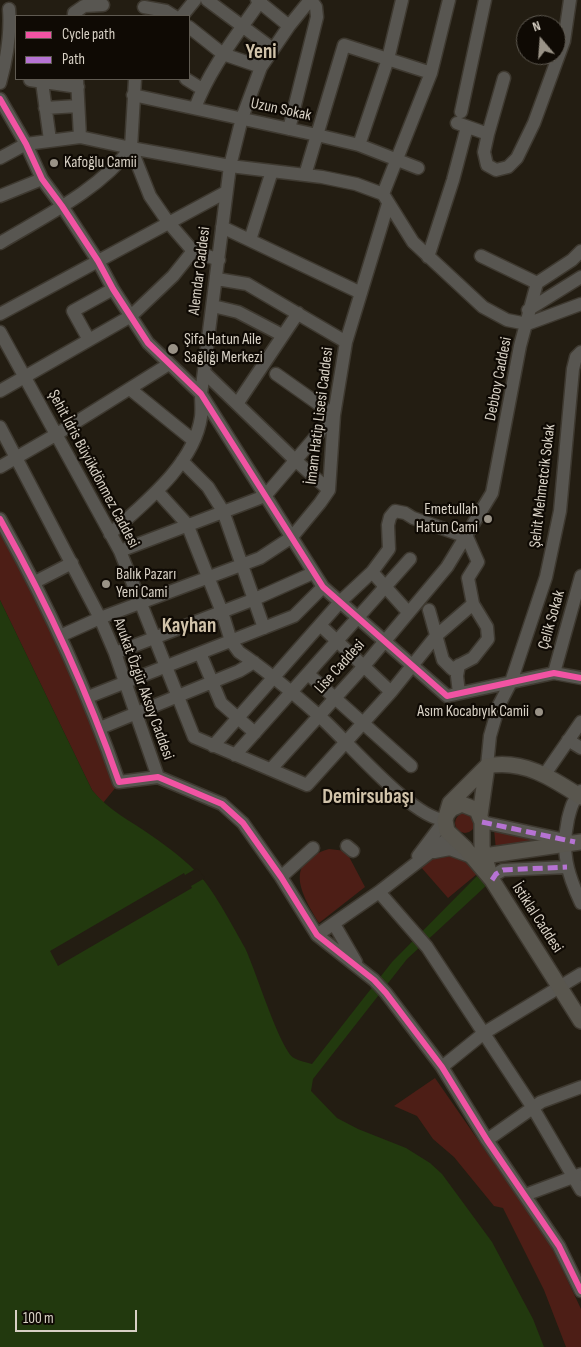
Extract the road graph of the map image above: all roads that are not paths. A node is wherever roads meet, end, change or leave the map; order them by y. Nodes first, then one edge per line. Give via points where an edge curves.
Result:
1 (195, 0) edge
2 (208, 0) edge
3 (311, 0) edge
4 (402, 0) edge
5 (449, 0) edge
6 (484, 0) edge
7 (570, 0) edge
8 (259, 1) edge
9 (103, 5) dead end
10 (6, 7) edge
11 (145, 8) edge
12 (74, 15) edge
13 (172, 15) edge
14 (183, 15) edge
15 (289, 26) junction
16 (243, 27) junction
17 (190, 28) edge
18 (10, 30) junction
19 (0, 42) edge
20 (273, 48) junction
21 (223, 54) junction
22 (388, 59) junction
23 (261, 67) junction
24 (431, 73) junction
25 (504, 78) dead end
26 (135, 80) edge
27 (188, 80) edge
28 (36, 81) edge
29 (0, 83) edge
30 (77, 83) edge
31 (202, 89) junction
32 (133, 95) junction
33 (0, 99) edge
34 (78, 106) junction
35 (45, 108) junction
36 (195, 108) junction
37 (242, 118) junction
38 (462, 120) junction
39 (289, 128) junction
40 (488, 134) junction
41 (317, 135) junction
42 (80, 137) junction
43 (50, 140) junction
44 (26, 144) junction
45 (359, 145) junction
46 (131, 148) junction
47 (0, 158) edge
48 (397, 160) junction
49 (230, 166) junction
50 (418, 168) dead end
51 (272, 171) junction
52 (305, 175) junction
53 (42, 179) junction
54 (226, 192) junction
55 (0, 196) edge
56 (386, 199) junction
57 (62, 206) junction
58 (168, 222) junction
59 (222, 227) junction
60 (250, 240) junction
61 (0, 243) edge
62 (193, 251) junction
63 (581, 251) edge
64 (481, 256) dead end
65 (428, 257) junction
66 (219, 260) junction
67 (98, 261) junction
68 (581, 276) edge
69 (217, 279) junction
70 (537, 283) junction
71 (112, 289) junction
72 (361, 293) junction
73 (581, 304) edge
74 (213, 306) junction
75 (528, 310) junction
76 (298, 313) junction
77 (0, 314) edge
78 (131, 316) junction
79 (527, 324) junction
80 (0, 332) edge
81 (282, 335) junction
82 (89, 340) junction
83 (346, 342) junction
84 (579, 357) edge
85 (169, 364) junction
86 (204, 372) junction
87 (276, 374) dead end
88 (24, 377) junction
89 (130, 388) junction
90 (0, 391) edge
91 (201, 394) junction
92 (237, 404) junction
93 (334, 415) junction
94 (0, 427) edge
95 (57, 434) junction
96 (193, 440) junction
97 (16, 457) junction
98 (295, 460) junction
99 (182, 461) junction
100 (0, 467) edge
101 (329, 490) junction
102 (158, 491) junction
103 (264, 496) junction
104 (222, 510) junction
105 (0, 519) edge
106 (187, 524) junction
107 (110, 534) junction
108 (292, 537) junction
109 (467, 537) junction
110 (120, 551) junction
111 (410, 560) dead end
112 (72, 563) junction
113 (243, 565) junction
114 (372, 572) junction
115 (313, 573) junction
116 (581, 576) edge
117 (208, 578) junction
118 (35, 582) junction
119 (384, 586) junction
120 (323, 587) junction
121 (255, 599) junction
122 (340, 601) junction
123 (140, 603) junction
124 (474, 604) junction
125 (429, 610) dead end
126 (222, 612) junction
127 (408, 612) junction
128 (358, 616) junction
129 (100, 618) junction
130 (320, 625) junction
131 (264, 628) junction
132 (60, 636) junction
133 (436, 636) junction
134 (154, 638) junction
135 (231, 641) junction
136 (337, 641) junction
137 (386, 641) junction
138 (115, 652) junction
139 (200, 653) junction
140 (254, 662) junction
141 (459, 665) junction
142 (364, 666) junction
143 (165, 667) junction
144 (413, 667) junction
145 (554, 673) junction
146 (308, 674) junction
147 (581, 677) edge
148 (274, 678) junction
149 (212, 682) junction
150 (511, 682) junction
151 (126, 683) junction
152 (391, 692) junction
153 (292, 693) junction
154 (459, 693) junction
155 (178, 697) junction
156 (335, 697) junction
157 (88, 698) junction
158 (136, 713) junction
159 (318, 715) junction
160 (238, 718) junction
161 (581, 722) edge
162 (364, 723) junction
163 (100, 728) junction
164 (256, 733) junction
165 (568, 740) junction
166 (345, 743) junction
167 (213, 746) junction
168 (581, 748) edge
169 (235, 755) junction
170 (411, 766) dead end
171 (487, 766) junction
172 (271, 768) junction
173 (545, 774) junction
174 (158, 777) junction
175 (580, 794) edge
176 (445, 820) junction
177 (481, 823) junction
178 (453, 838) junction
179 (313, 848) dead end
180 (569, 850) edge
181 (427, 855) junction
182 (412, 866) junction
183 (485, 869) junction
184 (281, 877) junction
185 (379, 892) junction
186 (581, 903) edge
187 (334, 924) junction
188 (317, 935) junction
189 (360, 969) junction
190 (581, 974) edge
191 (560, 985) junction
192 (581, 1021) edge
193 (484, 1033) junction
194 (442, 1066) junction
195 (581, 1087) edge
196 (533, 1108) junction
197 (487, 1140) junction
198 (578, 1175) edge
199 (581, 1190) edge
200 (525, 1195) junction
201 (581, 1291) edge

1 - 14 street
2 - 16 street
3 - 15 street, Alemdar Caddesi
3 - 39 street via 317,17
4 - 22 street
5 - 24 street, İmam Hatip Lisesi Caddesi
6 - 38 street
7 - 40 street via 564,41 540,106 517,158 508,167 496,170 487,165 484,152
8 - 15 street
8 - 16 street
9 - 12 street via 84,6
10 - 18 street
11 - 13 street
15 - 20 street, Alemdar Caddesi
16 - 20 street
16 - 21 street
17 - 21 street
18 - 19 street
18 - 29 street
20 - 23 street, Alemdar Caddesi
21 - 23 street
21 - 31 street
22 - 24 street
22 - 41 street via 344,45
22 - 45 street
23 - 37 street, Alemdar Caddesi
24 - 48 street, İmam Hatip Lisesi Caddesi
25 - 40 street
26 - 32 street
27 - 31 street
28 - 30 street
28 - 35 street
30 - 34 street
31 - 36 street
32 - 36 street, Uzun Sokak
32 - 46 street
33 - 44 street
34 - 35 street
34 - 42 street
35 - 43 street
36 - 37 street, Uzun Sokak
37 - 39 street, Uzun Sokak
37 - 49 street, Alemdar Caddesi
38 - 40 street
38 - 65 street via 453,180
39 - 41 street, Uzun Sokak
41 - 45 street, Uzun Sokak
41 - 52 street
42 - 43 street
42 - 46 street
43 - 44 street
44 - 47 street
44 - 53 street
45 - 48 street, Uzun Sokak
46 - 49 street
46 - 57 street via 118,165
46 - 58 street via 150,196
48 - 50 street, Uzun Sokak
48 - 56 street, İmam Hatip Lisesi Caddesi
49 - 51 street
49 - 54 street, Alemdar Caddesi
51 - 52 street
51 - 60 street
52 - 56 street via 356,184
53 - 55 street
53 - 57 street
54 - 58 street
54 - 59 street, Alemdar Caddesi
56 - 65 street via 413,242
56 - 72 street, İmam Hatip Lisesi Caddesi
57 - 61 street
57 - 67 street
58 - 62 street
58 - 67 street
59 - 60 street
59 - 66 street, Alemdar Caddesi
60 - 72 street
62 - 66 street
62 - 78 street via 168,282
63 - 70 street
64 - 70 street
65 - 79 street via 483,307 507,320
66 - 69 street, Alemdar Caddesi
67 - 71 street
67 - 77 street
68 - 75 street
69 - 74 street, Alemdar Caddesi
69 - 76 street via 247,284
70 - 75 street, Debboy Caddesi
71 - 78 street
71 - 82 street via 73,311
72 - 83 street, İmam Hatip Lisesi Caddesi
73 - 79 street
74 - 81 street via 238,312
74 - 86 street, Alemdar Caddesi
75 - 79 street, Debboy Caddesi
76 - 81 street
76 - 83 street
78 - 82 street
78 - 85 street via 148,343
79 - 109 street, Debboy Caddesi via 492,494
80 - 88 street, Şehit İdris Büyükdönmez Caddesi
81 - 92 street
82 - 88 street
83 - 93 street, İmam Hatip Lisesi Caddesi
84 - 150 street, Şehit Mehmetcik Sokak via 558,521 546,577
85 - 89 street
85 - 91 street
86 - 91 street, Alemdar Caddesi
86 - 92 street
87 - 93 street
88 - 90 street
88 - 95 street, Şehit İdris Büyükdönmez Caddesi
89 - 95 street
89 - 96 street
91 - 96 street, Alemdar Caddesi via 201,418
91 - 103 street
92 - 98 street
93 - 98 street
93 - 101 street, İmam Hatip Lisesi Caddesi
94 - 97 street, Avukat Özgür Aksoy Caddesi
95 - 97 street
95 - 107 street, Şehit İdris Büyükdönmez Caddesi
96 - 99 street, Alemdar Caddesi
97 - 100 street
97 - 112 street, Avukat Özgür Aksoy Caddesi
98 - 101 street
98 - 103 street
99 - 102 street, Alemdar Caddesi
99 - 104 street via 208,487
101 - 108 street, İmam Hatip Lisesi Caddesi
102 - 106 street
102 - 107 street, Alemdar Caddesi
103 - 104 street
103 - 108 street
104 - 106 street
104 - 113 street
105 - 118 street
106 - 110 street
106 - 117 street
107 - 110 street, Şehit İdris Büyükdönmez Caddesi
108 - 113 street, İmam Hatip Lisesi Caddesi
108 - 115 street
109 - 114 street via 395,511 388,525 388,549
109 - 124 street via 478,562 468,578
109 - 127 street, Lise Caddesi via 447,567
110 - 123 street, Şehit İdris Büyükdönmez Caddesi
111 - 119 street
112 - 118 street
112 - 129 street, Avukat Özgür Aksoy Caddesi
113 - 117 street, İmam Hatip Lisesi Caddesi
113 - 121 street
114 - 119 street
114 - 122 street
115 - 120 street
115 - 121 street
116 - 145 street, Çelik Sokak
117 - 123 street, İmam Hatip Lisesi Caddesi
117 - 126 street
118 - 132 street
119 - 127 street
119 - 128 street
120 - 122 street
120 - 131 street via 294,616
121 - 126 street
121 - 131 street
122 - 128 street
122 - 130 street
123 - 129 street, İmam Hatip Lisesi Caddesi
123 - 134 street, Şehit İdris Büyükdönmez Caddesi
124 - 133 street
124 - 141 street via 487,627 488,639 473,658
125 - 133 street
126 - 134 street
126 - 135 street
127 - 137 street, Lise Caddesi
128 - 136 street
128 - 137 street
129 - 132 street, İmam Hatip Lisesi Caddesi
129 - 138 street, Avukat Özgür Aksoy Caddesi
130 - 136 street
130 - 148 street
131 - 135 street
132 - 157 street
133 - 141 street via 443,660 452,669
133 - 144 street
134 - 138 street
134 - 143 street, Şehit İdris Büyükdönmez Caddesi
135 - 139 street
135 - 140 street via 239,652
136 - 142 street
136 - 146 street
137 - 142 street, Lise Caddesi
137 - 144 street
138 - 151 street, Avukat Özgür Aksoy Caddesi
139 - 143 street
139 - 149 street
140 - 148 street
140 - 149 street
141 - 154 street
142 - 152 street
142 - 156 street, Lise Caddesi
143 - 151 street
143 - 155 street, Şehit İdris Büyükdönmez Caddesi
144 - 152 street
144 - 154 street via 447,696
145 - 147 street
145 - 150 street
146 - 153 street
146 - 156 street
148 - 153 street
148 - 160 street
149 - 155 street
149 - 160 street via 221,703
150 - 154 street
150 - 171 street, Şehit Mehmetcik Sokak via 499,705 490,736
151 - 157 street
151 - 158 street, Avukat Özgür Aksoy Caddesi
152 - 162 street
153 - 159 street
153 - 164 street
155 - 158 street
155 - 167 street, Şehit İdris Büyükdönmez Caddesi via 194,737
156 - 159 street, Lise Caddesi
156 - 162 street
157 - 163 street
158 - 163 street
158 - 174 street, Avukat Özgür Aksoy Caddesi
159 - 166 street
159 - 172 street, Lise Caddesi
160 - 164 street
160 - 167 street
161 - 165 street
162 - 166 street
162 - 170 street
163 - 174 street via 119,782
164 - 169 street
165 - 168 street
165 - 173 street
166 - 172 street via 307,785
166 - 176 street via 422,811 430,817
167 - 169 street
169 - 172 street
171 - 173 main road via 522,766
171 - 176 main road via 450,803
171 - 177 main road
173 - 175 main road
174 - 184 street via 222,804 243,823
175 - 180 street via 573,800
176 - 177 main road via 451,809 462,804 472,806
176 - 178 main road via 447,831
176 - 182 street
177 - 178 main road via 469,841
177 - 180 street
177 - 183 main road
178 - 181 street
178 - 183 main road, İstiklal Caddesi
179 - 184 street
180 - 183 main road
180 - 183 street via 496,874
180 - 186 street
181 - 182 street
181 - 183 street via 450,849
182 - 185 street
183 - 191 main road, İstiklal Caddesi
184 - 188 street
185 - 187 street
185 - 193 street via 427,947
187 - 188 street
187 - 189 street
188 - 189 street
189 - 194 street via 386,993
190 - 191 street
191 - 192 main road, İstiklal Caddesi
191 - 193 street
193 - 194 street
193 - 196 street
194 - 197 street
195 - 196 street
196 - 197 street
196 - 198 street
197 - 200 street
198 - 199 street
198 - 200 street
200 - 201 street via 559,1246

